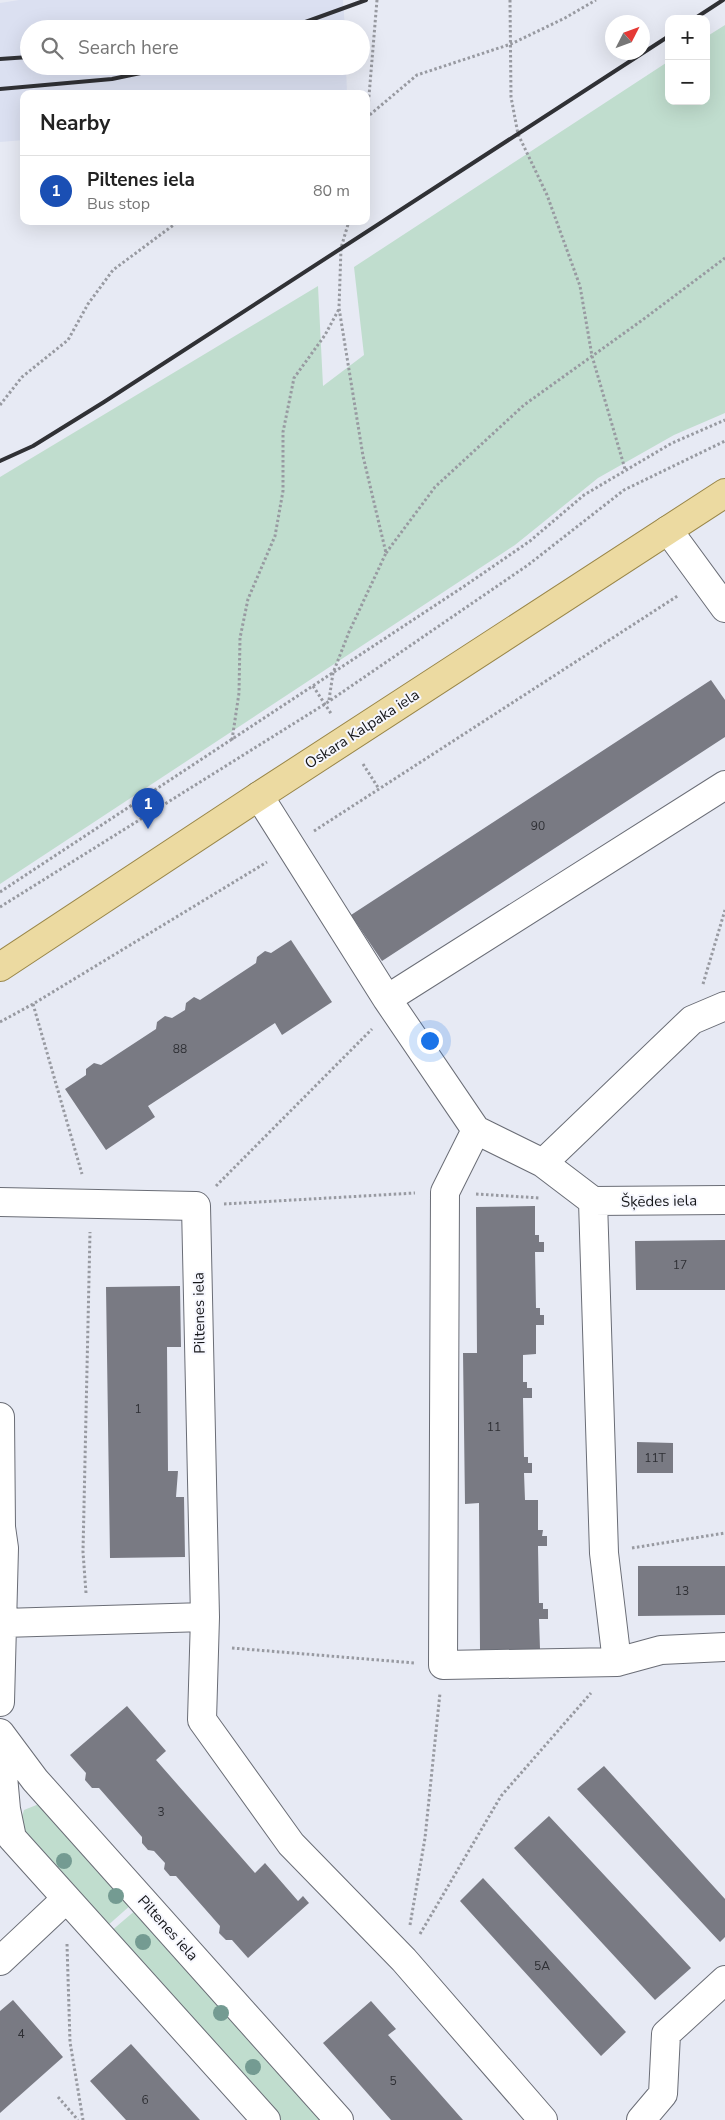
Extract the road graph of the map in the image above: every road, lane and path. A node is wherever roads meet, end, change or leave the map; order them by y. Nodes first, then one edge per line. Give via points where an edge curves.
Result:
1 (377, 0) edge
2 (510, 0) edge
3 (596, 0) edge
4 (512, 44) junction
5 (369, 90) edge
6 (370, 114) edge
7 (174, 225) edge
8 (348, 225) edge
9 (725, 258) edge
10 (339, 308) junction
11 (592, 356) junction
12 (0, 405) edge
13 (725, 420) edge
14 (725, 441) edge
15 (625, 469) junction
16 (725, 493) edge
17 (668, 530) junction
18 (386, 553) junction
19 (705, 578) junction
20 (725, 608) edge
21 (333, 673) junction
22 (313, 686) junction
23 (328, 701) junction
24 (325, 704) junction
25 (334, 717) dead end
26 (232, 740) junction
27 (358, 756) dead end
28 (725, 786) edge
29 (379, 789) junction
30 (259, 796) junction
31 (291, 846) junction
32 (0, 892) edge
33 (0, 906) edge
34 (725, 910) edge
35 (0, 967) edge
36 (387, 999) junction
37 (33, 1004) junction
38 (725, 1006) edge
39 (692, 1020) junction
40 (0, 1022) edge
41 (476, 1130) junction
42 (543, 1163) junction
43 (445, 1192) junction
44 (544, 1198) dead end
45 (725, 1200) edge
46 (0, 1202) edge
47 (593, 1202) junction
48 (90, 1204) junction
49 (196, 1206) junction
50 (0, 1417) edge
51 (725, 1533) edge
52 (604, 1553) junction
53 (205, 1617) junction
54 (88, 1620) junction
55 (3, 1623) junction
56 (205, 1645) junction
57 (725, 1647) edge
58 (617, 1662) junction
59 (444, 1666) junction
60 (0, 1702) edge
61 (0, 1733) edge
62 (0, 1743) edge
63 (3, 1813) edge
64 (66, 1899) junction
65 (404, 1960) junction
66 (0, 1961) edge
67 (725, 1980) edge
68 (58, 2096) dead end
69 (78, 2120) edge
70 (84, 2120) edge
71 (266, 2120) edge
72 (339, 2120) edge
73 (543, 2120) edge
74 (641, 2120) edge

1 - 5 path
2 - 4 path
3 - 4 path
4 - 6 path via 417,75
4 - 11 path via 511,97 518,134 547,196 580,286
7 - 12 path via 113,270 88,304 68,340 22,377
8 - 10 path via 341,248
9 - 11 path
10 - 18 path via 363,456
10 - 26 path via 325,335 294,378 283,432 283,491 275,536 248,599 240,638 239,693
11 - 15 path
11 - 18 path via 524,405 435,487
13 - 15 path via 672,443
14 - 23 path via 624,490 528,565
15 - 21 path via 584,495 530,541
16 - 17 main road, Oskara Kalpaka iela
17 - 19 street
17 - 30 main road, Oskara Kalpaka iela
18 - 21 path
19 - 20 street
19 - 29 path
21 - 22 path
21 - 23 path
22 - 24 path
22 - 26 path
23 - 24 path
24 - 25 path
24 - 33 path
26 - 32 path
27 - 29 path
28 - 36 street
29 - 31 path
30 - 31 street
30 - 35 main road, Oskara Kalpaka iela
31 - 36 street
31 - 37 path
34 - 39 path
36 - 41 street
36 - 49 path via 370,1032
37 - 40 path
37 - 48 path
38 - 39 street
39 - 42 street
41 - 42 street
41 - 43 street
42 - 47 street
43 - 44 path
43 - 49 path
43 - 59 street
45 - 47 street, Šķēdes iela
46 - 48 street
47 - 52 street
48 - 49 street
48 - 54 path via 83,1552
49 - 53 street, Piltenes iela
50 - 55 street
51 - 52 path
52 - 58 street
53 - 54 street
53 - 56 street, Piltenes iela
54 - 55 street
55 - 60 street
56 - 59 path
56 - 65 street, Piltenes iela via 202,1720 291,1844
57 - 58 street via 661,1650
58 - 59 street
58 - 65 path via 501,1796
59 - 65 path via 425,1838
61 - 72 street, Piltenes iela via 35,1780
62 - 63 street
63 - 64 street via 12,1838
64 - 66 street
64 - 70 path via 70,2042
64 - 71 street
65 - 73 street, Piltenes iela
67 - 74 street via 666,2034 663,2094
68 - 69 path

